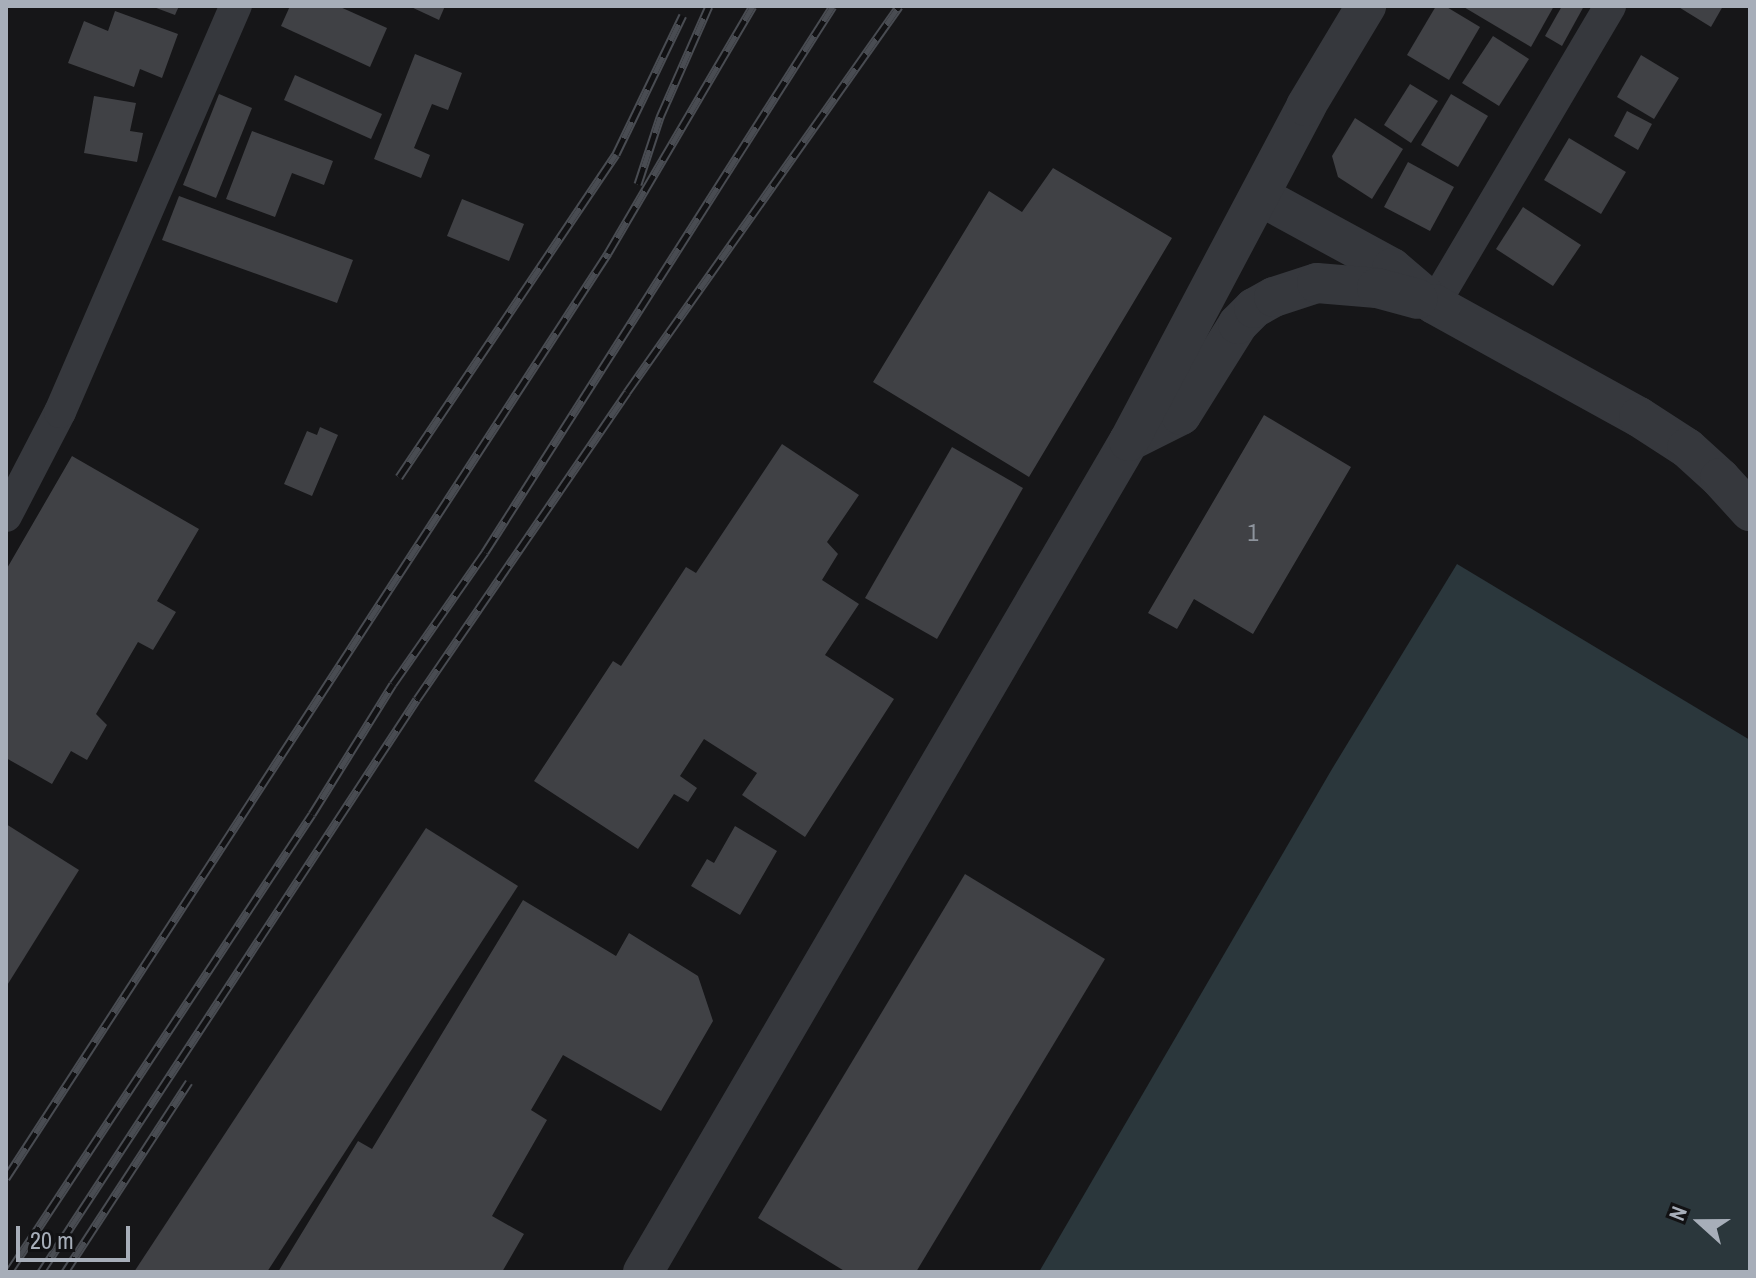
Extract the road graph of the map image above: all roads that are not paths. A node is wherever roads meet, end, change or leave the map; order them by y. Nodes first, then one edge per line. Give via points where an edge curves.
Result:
1 (236, 6) edge
2 (1366, 6) edge
3 (1610, 6) edge
4 (1260, 196) junction
5 (1434, 304) junction
6 (1129, 441) junction
7 (1750, 511) edge
8 (6, 516) edge
9 (643, 1272) edge

1 - 8 street via 60,412
2 - 4 street
3 - 5 street
4 - 5 street via 1392,268
4 - 6 street
5 - 6 street via 1342,284 1317,283 1274,297 1238,324 1181,415
5 - 7 street via 1687,448
6 - 9 street

